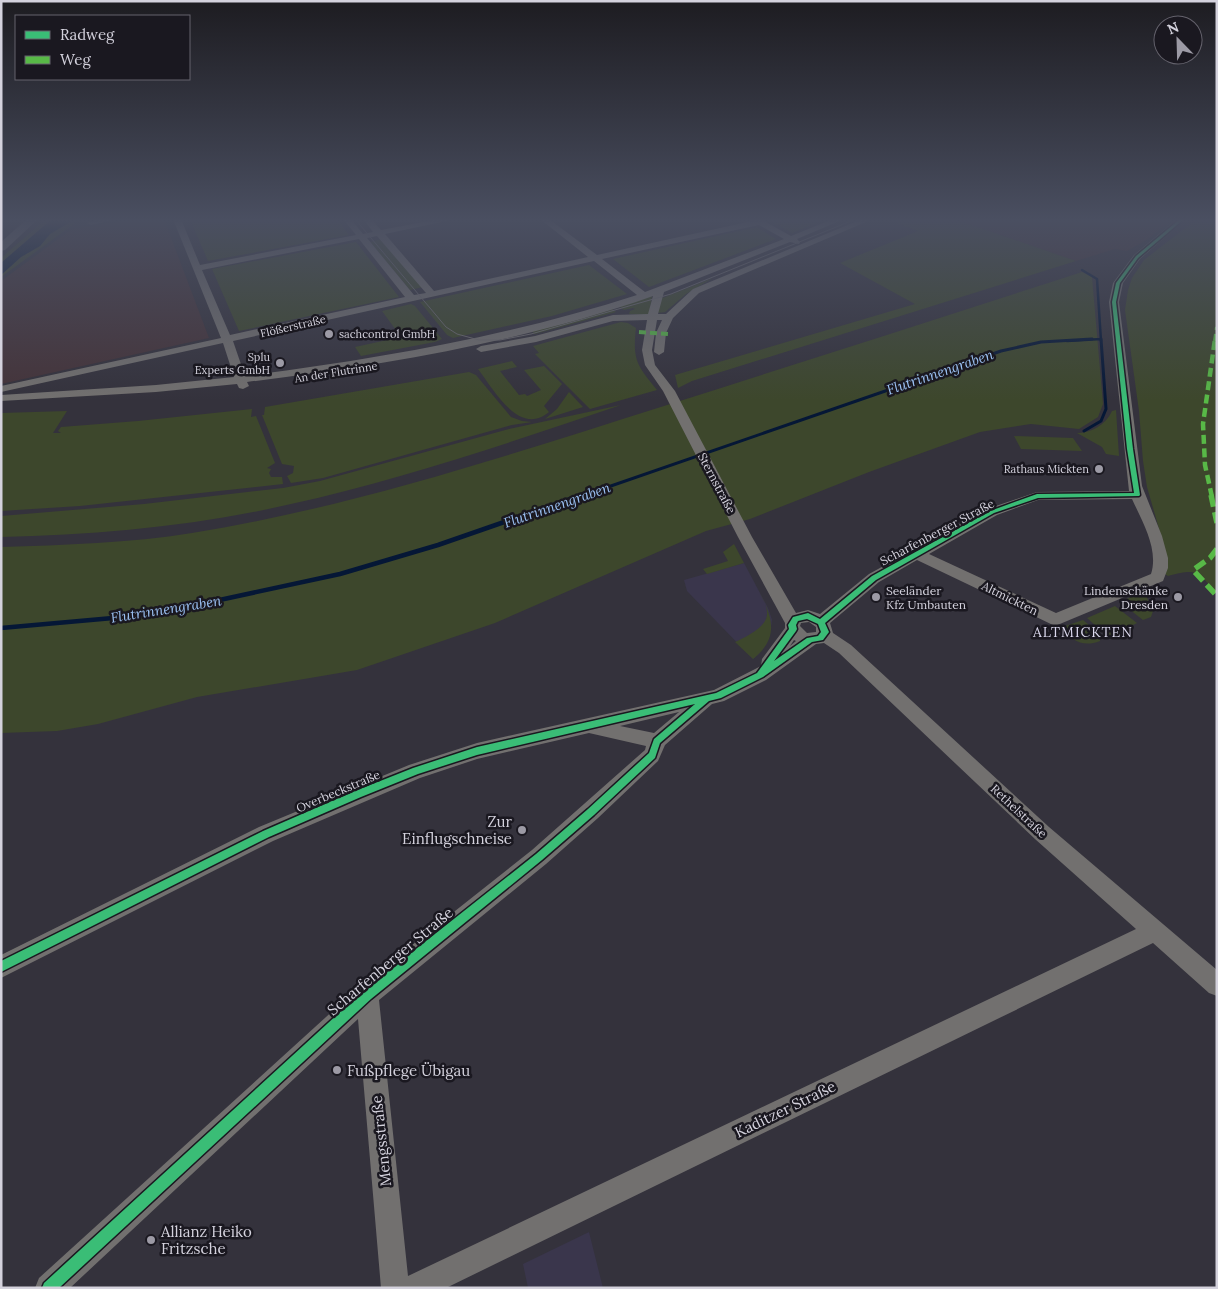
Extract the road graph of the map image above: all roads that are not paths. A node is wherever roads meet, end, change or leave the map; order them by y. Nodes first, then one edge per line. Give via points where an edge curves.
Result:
1 (202, 279) edge
2 (396, 279) edge
3 (419, 279) edge
4 (501, 279) edge
5 (622, 279) edge
6 (688, 279) edge
7 (722, 279) edge
8 (1121, 279) edge
9 (660, 290) junction
10 (432, 294) junction
11 (643, 295) junction
12 (412, 299) junction
13 (653, 317) junction
14 (667, 317) junction
15 (227, 340) junction
16 (243, 383) junction
17 (1, 389) edge
18 (668, 390) junction
19 (1, 398) edge
20 (1, 404) edge
21 (1137, 495) junction
22 (917, 554) junction
23 (808, 627) junction
24 (706, 699) junction
25 (588, 726) junction
26 (657, 741) junction
27 (1155, 931) junction
28 (1, 967) edge
29 (1217, 985) edge
30 (367, 995) junction
31 (49, 1288) edge
32 (395, 1288) edge
33 (415, 1288) edge

1 - 15 street
2 - 12 street
3 - 10 street
4 - 10 street, Flößerstraße
5 - 11 street
6 - 9 street
7 - 14 street, Sternstraße via 682,301
8 - 21 street via 1114,302
9 - 11 street, An der Flutrinne
9 - 13 street, Sternstraße
10 - 12 street, Flößerstraße
11 - 16 street, An der Flutrinne via 571,318 457,345
12 - 15 street, Flößerstraße
13 - 14 street, An der Flutrinne
13 - 16 street, An der Flutrinne via 613,318 504,346 335,373
13 - 18 street, Sternstraße via 647,350 650,365
14 - 18 street, Sternstraße via 658,344
15 - 16 street
15 - 17 street, Flößerstraße
16 - 19 street, An der Flutrinne
16 - 20 street, An der Flutrinne via 139,396
18 - 23 street, Sternstraße via 769,577
21 - 22 street, Scharfenberger Straße via 1037,496 992,512
21 - 22 street, Altmickten via 1158,544 1162,569 1158,577 1055,620
22 - 23 street, Scharfenberger Straße via 874,578
23 - 24 street, Scharfenberger Straße via 760,675
23 - 27 street, Rethelstraße via 845,649 1042,833
24 - 25 street, Overbeckstraße
24 - 26 street, Scharfenberger Straße
25 - 26 street
25 - 28 street, Overbeckstraße via 477,751 358,794 266,834
26 - 30 street, Scharfenberger Straße via 652,755 591,812
27 - 29 street, Rethelstraße
27 - 33 street, Kaditzer Straße
30 - 31 street, Scharfenberger Straße
30 - 32 street, Mengsstraße

